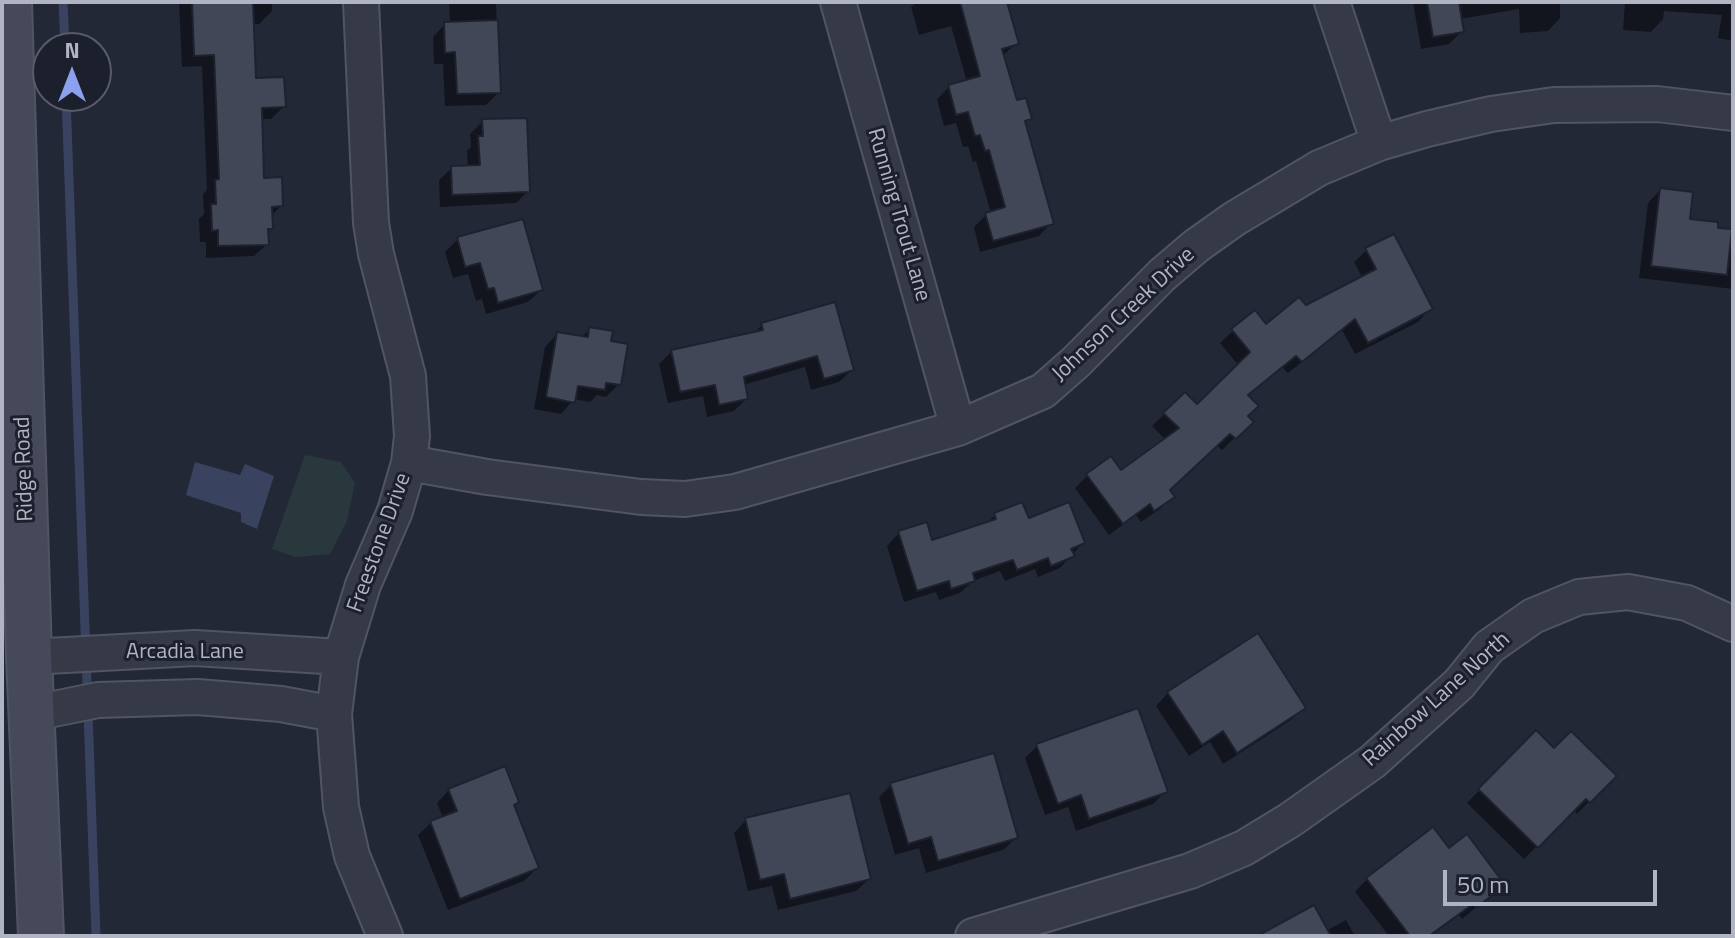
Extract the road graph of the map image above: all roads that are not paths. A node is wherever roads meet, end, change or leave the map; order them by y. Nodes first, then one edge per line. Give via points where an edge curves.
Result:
1 (9, 2) edge
2 (361, 2) edge
3 (838, 2) edge
4 (1332, 2) edge
5 (1733, 113) edge
6 (1379, 143) junction
7 (958, 428) junction
8 (409, 463) junction
9 (1733, 624) edge
10 (29, 657) junction
11 (341, 657) junction
12 (34, 713) junction
13 (334, 714) junction
14 (41, 936) edge
15 (385, 936) edge
16 (973, 936) edge

1 - 10 street, Ridge Road
2 - 8 street, Freestone Drive via 371,223 408,376
3 - 7 street, Running Trout Lane
4 - 6 street
5 - 6 street, Johnson Creek Drive via 1657,104 1554,105 1491,114
6 - 7 street, Johnson Creek Drive via 1319,168 1234,219 1162,275 1043,391
7 - 8 street, Johnson Creek Drive via 735,492 685,499
8 - 11 street, Freestone Drive
9 - 16 street, Rainbow Lane North via 1687,603 1628,592 1579,597 1533,616 1489,647 1459,684 1372,762 1244,848 1190,871
10 - 11 street, Arcadia Lane via 195,648
10 - 12 street, Ridge Road
11 - 13 street, Freestone Drive
12 - 13 street, Arcadia Lane via 98,700 198,697
12 - 14 street, Ridge Road
13 - 15 street, Freestone Drive via 341,807 352,856

